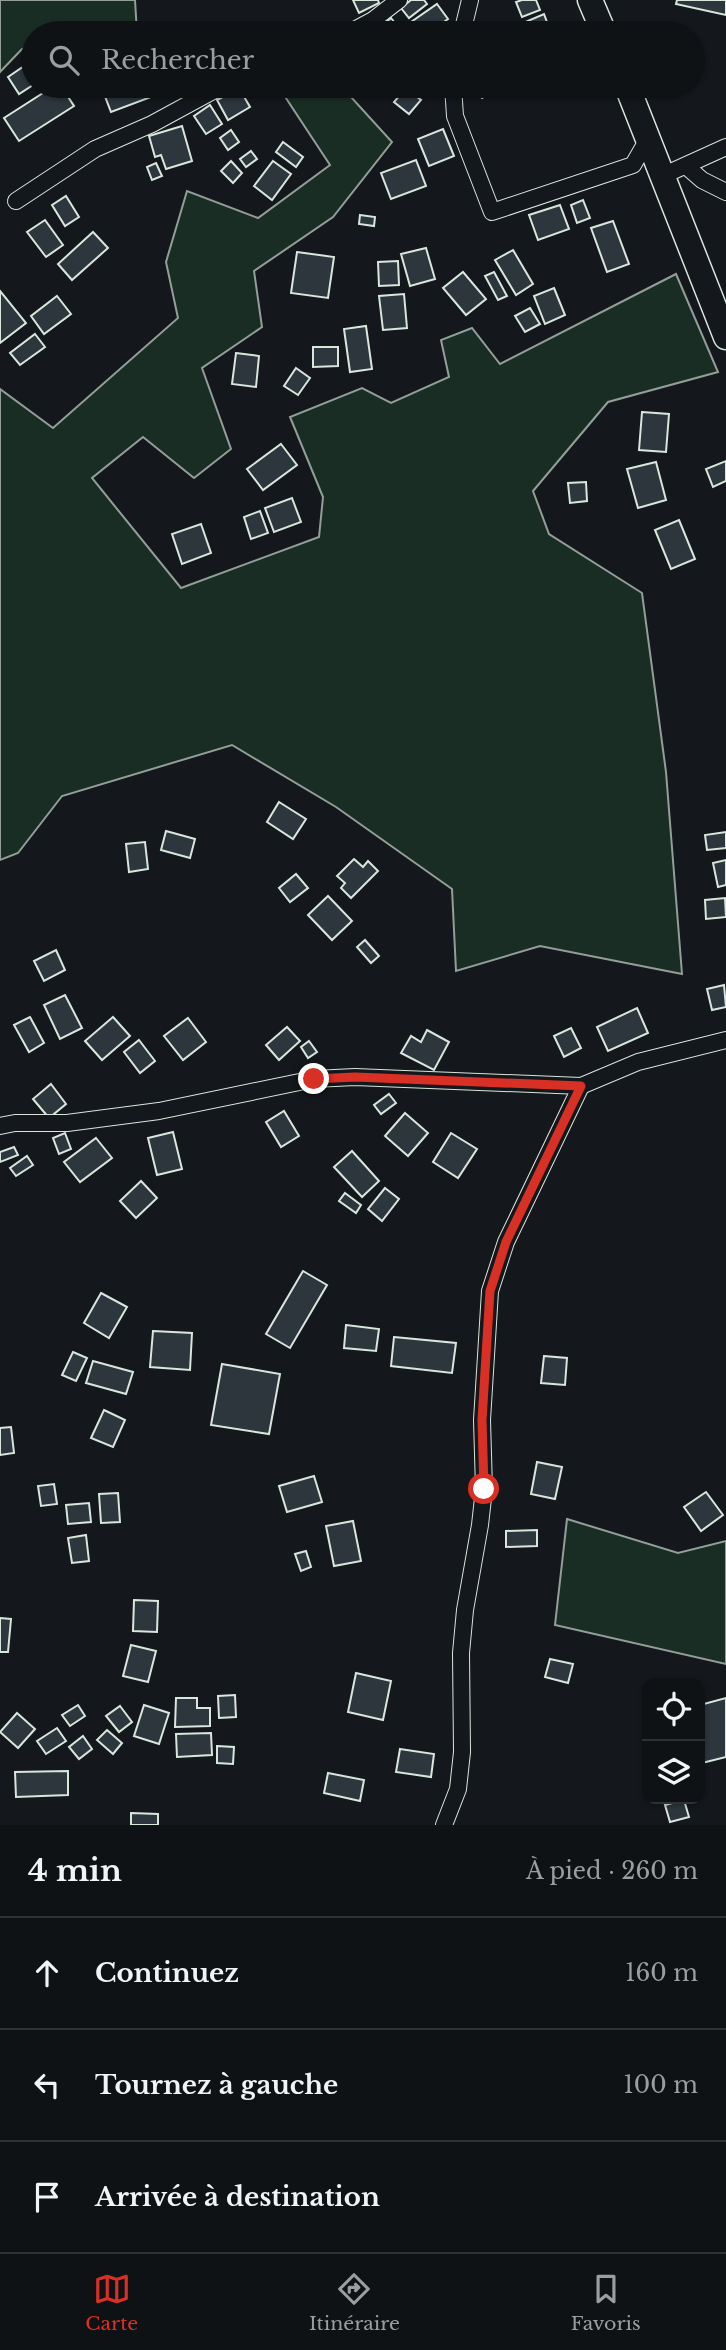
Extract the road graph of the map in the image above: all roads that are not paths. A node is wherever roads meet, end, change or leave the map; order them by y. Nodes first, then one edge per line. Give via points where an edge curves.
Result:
1 (399, 0) edge
2 (470, 0) edge
3 (590, 0) edge
4 (371, 21) edge
5 (465, 21) edge
6 (599, 21) edge
7 (200, 98) edge
8 (454, 98) edge
9 (631, 98) edge
10 (648, 139) junction
11 (726, 147) edge
12 (686, 166) junction
13 (662, 176) junction
14 (726, 192) edge
15 (16, 201) dead end
16 (726, 337) edge
17 (726, 1040) edge
18 (581, 1086) junction
19 (0, 1126) edge
20 (444, 1825) edge

1 - 4 street
2 - 5 street
3 - 6 main road
7 - 15 street via 95,149
8 - 10 street via 455,116 492,212 633,165
9 - 10 main road
10 - 13 main road
11 - 12 street
12 - 13 street
12 - 14 street
13 - 16 main road
17 - 18 street via 638,1062
18 - 19 street via 314,1079 159,1111
18 - 20 street via 506,1242 490,1291 482,1420 484,1489 461,1653 462,1752 458,1789

